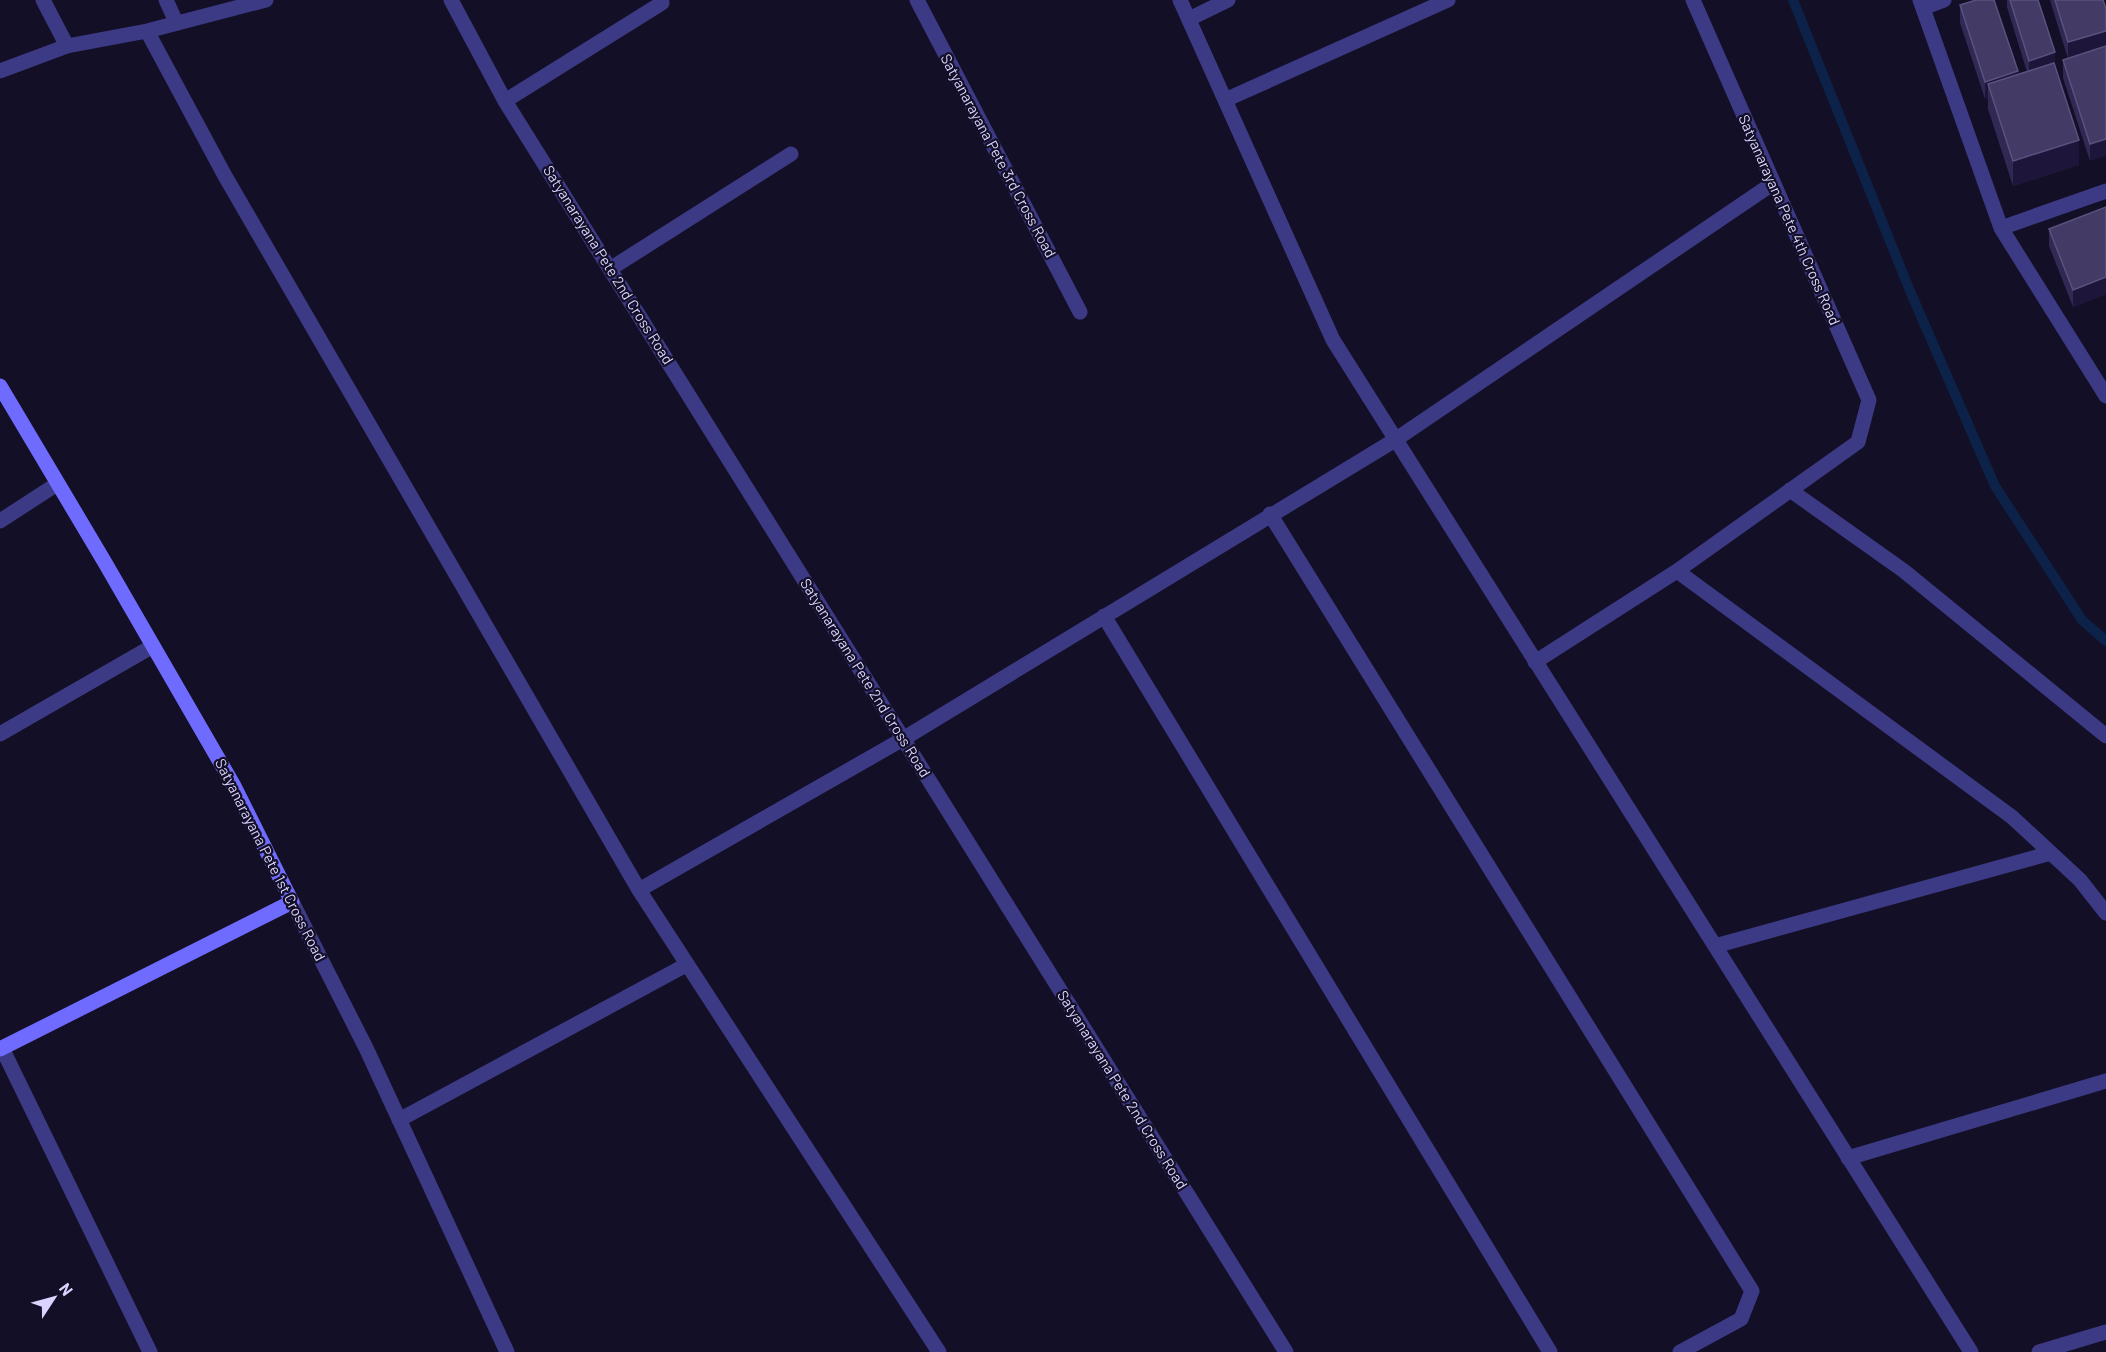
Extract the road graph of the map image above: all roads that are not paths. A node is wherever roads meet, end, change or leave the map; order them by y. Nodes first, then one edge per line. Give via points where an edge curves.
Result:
1 (43, 0) edge
2 (166, 0) edge
3 (266, 0) edge
4 (451, 0) edge
5 (916, 0) edge
6 (1180, 0) edge
7 (1228, 0) edge
8 (1448, 0) edge
9 (1693, 0) edge
10 (1944, 0) edge
11 (662, 3) dead end
12 (1921, 4) edge
13 (1189, 19) junction
14 (176, 22) junction
15 (147, 31) junction
16 (67, 46) junction
17 (0, 71) edge
18 (1225, 100) junction
19 (505, 101) junction
20 (791, 153) dead end
21 (1772, 184) junction
22 (2106, 191) edge
23 (2001, 228) junction
24 (610, 269) junction
25 (1080, 312) dead end
26 (0, 386) edge
27 (2106, 396) edge
28 (1395, 440) junction
29 (57, 484) junction
30 (1790, 490) junction
31 (1270, 514) junction
32 (0, 521) edge
33 (1677, 572) junction
34 (1104, 616) junction
35 (153, 646) junction
36 (1535, 662) junction
37 (0, 734) edge
38 (2106, 736) edge
39 (903, 739) junction
40 (2050, 853) junction
41 (639, 890) junction
42 (292, 902) junction
43 (2106, 913) edge
44 (1714, 946) junction
45 (686, 965) junction
46 (1, 1049) edge
47 (2106, 1081) edge
48 (399, 1120) junction
49 (1848, 1158) junction
50 (2106, 1332) edge
51 (150, 1352) edge
52 (507, 1352) edge
53 (939, 1352) edge
54 (1286, 1352) edge
55 (1550, 1352) edge
56 (1680, 1352) edge
57 (1971, 1352) edge
58 (2040, 1352) edge

1 - 16 street
2 - 14 street
3 - 14 street
4 - 19 street, Satyanarayana Pete 2nd Cross Road
5 - 25 street, Satyanarayana Pete 3rd Cross Road
6 - 13 street
7 - 13 street
8 - 18 street
9 - 21 street, Satyanarayana Pete 4th Cross Road
10 - 12 street
11 - 19 street
12 - 23 street
13 - 18 street
14 - 15 street
15 - 16 street
15 - 41 street via 225,176
16 - 17 street
18 - 28 street via 1333,340
19 - 24 street, Satyanarayana Pete 2nd Cross Road
20 - 24 street
21 - 28 street
21 - 30 street, Satyanarayana Pete 4th Cross Road via 1869,400 1858,442
22 - 23 street
23 - 27 street
24 - 39 street, Satyanarayana Pete 2nd Cross Road
26 - 29 street, Satyanarayana Pete 1st Cross Road
28 - 31 street
28 - 36 street
29 - 32 street
29 - 35 street, Satyanarayana Pete 1st Cross Road
30 - 33 street
30 - 38 street via 1904,571
31 - 34 street
31 - 56 street via 1752,1292 1741,1319
33 - 36 street
33 - 40 street via 2012,818
34 - 39 street
34 - 55 street
35 - 37 street
35 - 42 street, Satyanarayana Pete 1st Cross Road via 234,786
36 - 44 street
39 - 41 street
39 - 54 street, Satyanarayana Pete 2nd Cross Road
40 - 43 street via 2080,880
40 - 44 street
41 - 45 street
42 - 46 street
42 - 48 street, Satyanarayana Pete 1st Cross Road
44 - 49 street
45 - 48 street
45 - 53 street
46 - 51 street
47 - 49 street
48 - 52 street, Satyanarayana Pete 1st Cross Road
49 - 57 street
50 - 58 street

